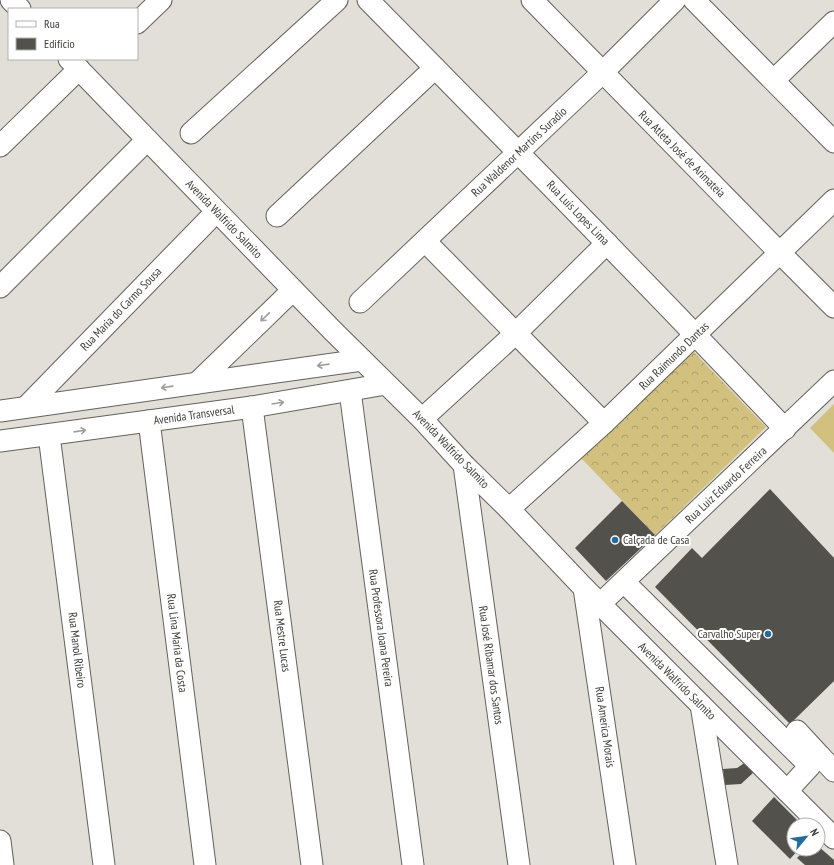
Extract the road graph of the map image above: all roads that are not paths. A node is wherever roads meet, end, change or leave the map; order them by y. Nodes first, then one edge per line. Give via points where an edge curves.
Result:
1 (2, 0) edge
2 (11, 0) edge
3 (161, 0) edge
4 (337, 0) edge
5 (368, 0) edge
6 (532, 0) edge
7 (675, 0) edge
8 (694, 0) edge
9 (0, 2) edge
10 (19, 8) edge
11 (138, 22) edge
12 (834, 22) edge
13 (74, 64) edge
14 (435, 68) junction
15 (602, 73) junction
16 (774, 80) junction
17 (192, 133) dead end
18 (147, 140) junction
19 (834, 142) edge
20 (0, 146) edge
21 (519, 152) junction
22 (834, 200) edge
23 (216, 212) junction
24 (277, 216) dead end
25 (425, 241) junction
26 (606, 243) junction
27 (780, 253) junction
28 (0, 287) edge
29 (293, 290) junction
30 (360, 302) dead end
31 (834, 307) edge
32 (516, 333) junction
33 (696, 335) junction
34 (362, 360) junction
35 (834, 381) edge
36 (197, 383) junction
37 (386, 384) junction
38 (350, 391) junction
39 (26, 407) junction
40 (252, 407) junction
41 (0, 411) edge
42 (422, 419) junction
43 (149, 421) junction
44 (604, 423) junction
45 (785, 429) junction
46 (49, 435) junction
47 (0, 441) edge
48 (464, 465) junction
49 (510, 509) junction
50 (624, 582) junction
51 (584, 588) junction
52 (600, 604) junction
53 (701, 705) junction
54 (797, 731) dead end
55 (815, 761) junction
56 (834, 771) edge
57 (787, 791) junction
58 (834, 838) edge
59 (0, 841) edge
60 (3, 865) edge
61 (104, 865) edge
62 (205, 865) edge
63 (312, 865) edge
64 (413, 865) edge
65 (519, 865) edge
66 (625, 865) edge
67 (727, 865) edge

1 - 9 street
2 - 10 street
3 - 11 street
4 - 17 street
5 - 14 street, Rua Luís Lopes Lima
6 - 15 street, Rua Atleta José de Arimateia
7 - 15 street, Rua Waldenor Martins Suradio
8 - 16 street
12 - 16 street
13 - 18 street, Avenida Walfrido Salmito
13 - 20 street
14 - 21 street, Rua Luís Lopes Lima
14 - 24 street
15 - 21 street, Rua Waldenor Martins Suradio
15 - 27 street, Rua Atleta José de Arimateia
16 - 19 street
18 - 23 street, Avenida Walfrido Salmito
18 - 28 street
21 - 25 street, Rua Waldenor Martins Suradio
21 - 26 street, Rua Luís Lopes Lima
22 - 27 street, Rua Raimundo Dantas
23 - 29 street, Avenida Walfrido Salmito
23 - 39 street, Rua Maria do Carmo Sousa
25 - 30 street, Rua Waldenor Martins Suradio
25 - 32 street
26 - 32 street
26 - 33 street, Rua Luís Lopes Lima
27 - 31 street, Rua Atleta José de Arimateia
27 - 33 street, Rua Raimundo Dantas
29 - 34 street, Avenida Walfrido Salmito
29 -> 36 street
32 - 42 street
32 - 44 street
33 - 44 street, Rua Raimundo Dantas
33 - 45 street, Rua Luís Lopes Lima
34 -> 36 street
34 - 37 street, Avenida Walfrido Salmito
35 - 45 street, Rua Luiz Eduardo Ferreira
36 -> 39 street
37 - 38 street, Avenida Transversal
37 - 42 street, Avenida Walfrido Salmito
40 -> 38 street, Avenida Transversal
38 - 64 street, Rua Professora Joana Pereira
39 - 41 street
40 - 43 street, Avenida Transversal
40 - 63 street, Rua Mestre Lucas
42 - 48 street, Avenida Walfrido Salmito
46 -> 43 street, Avenida Transversal
43 - 62 street, Rua Lina Maria da Costa
44 - 49 street, Rua Raimundo Dantas
45 - 50 street, Rua Luiz Eduardo Ferreira
46 - 47 street, Avenida Transversal
46 - 61 street, Rua Manol Ribeiro
48 - 49 street, Avenida Walfrido Salmito
48 - 65 street, Rua José Ribamar dos Santos
49 - 51 street, Avenida Walfrido Salmito
50 - 52 street, Rua Luiz Eduardo Ferreira
50 - 55 street
51 - 52 street, Avenida Walfrido Salmito
51 - 66 street, Rua America Morais
52 - 53 street, Avenida Walfrido Salmito
53 - 57 street, Avenida Walfrido Salmito
53 - 67 street
54 - 55 street
55 - 56 street
55 - 57 street
57 - 58 street, Avenida Walfrido Salmito
59 - 60 street

